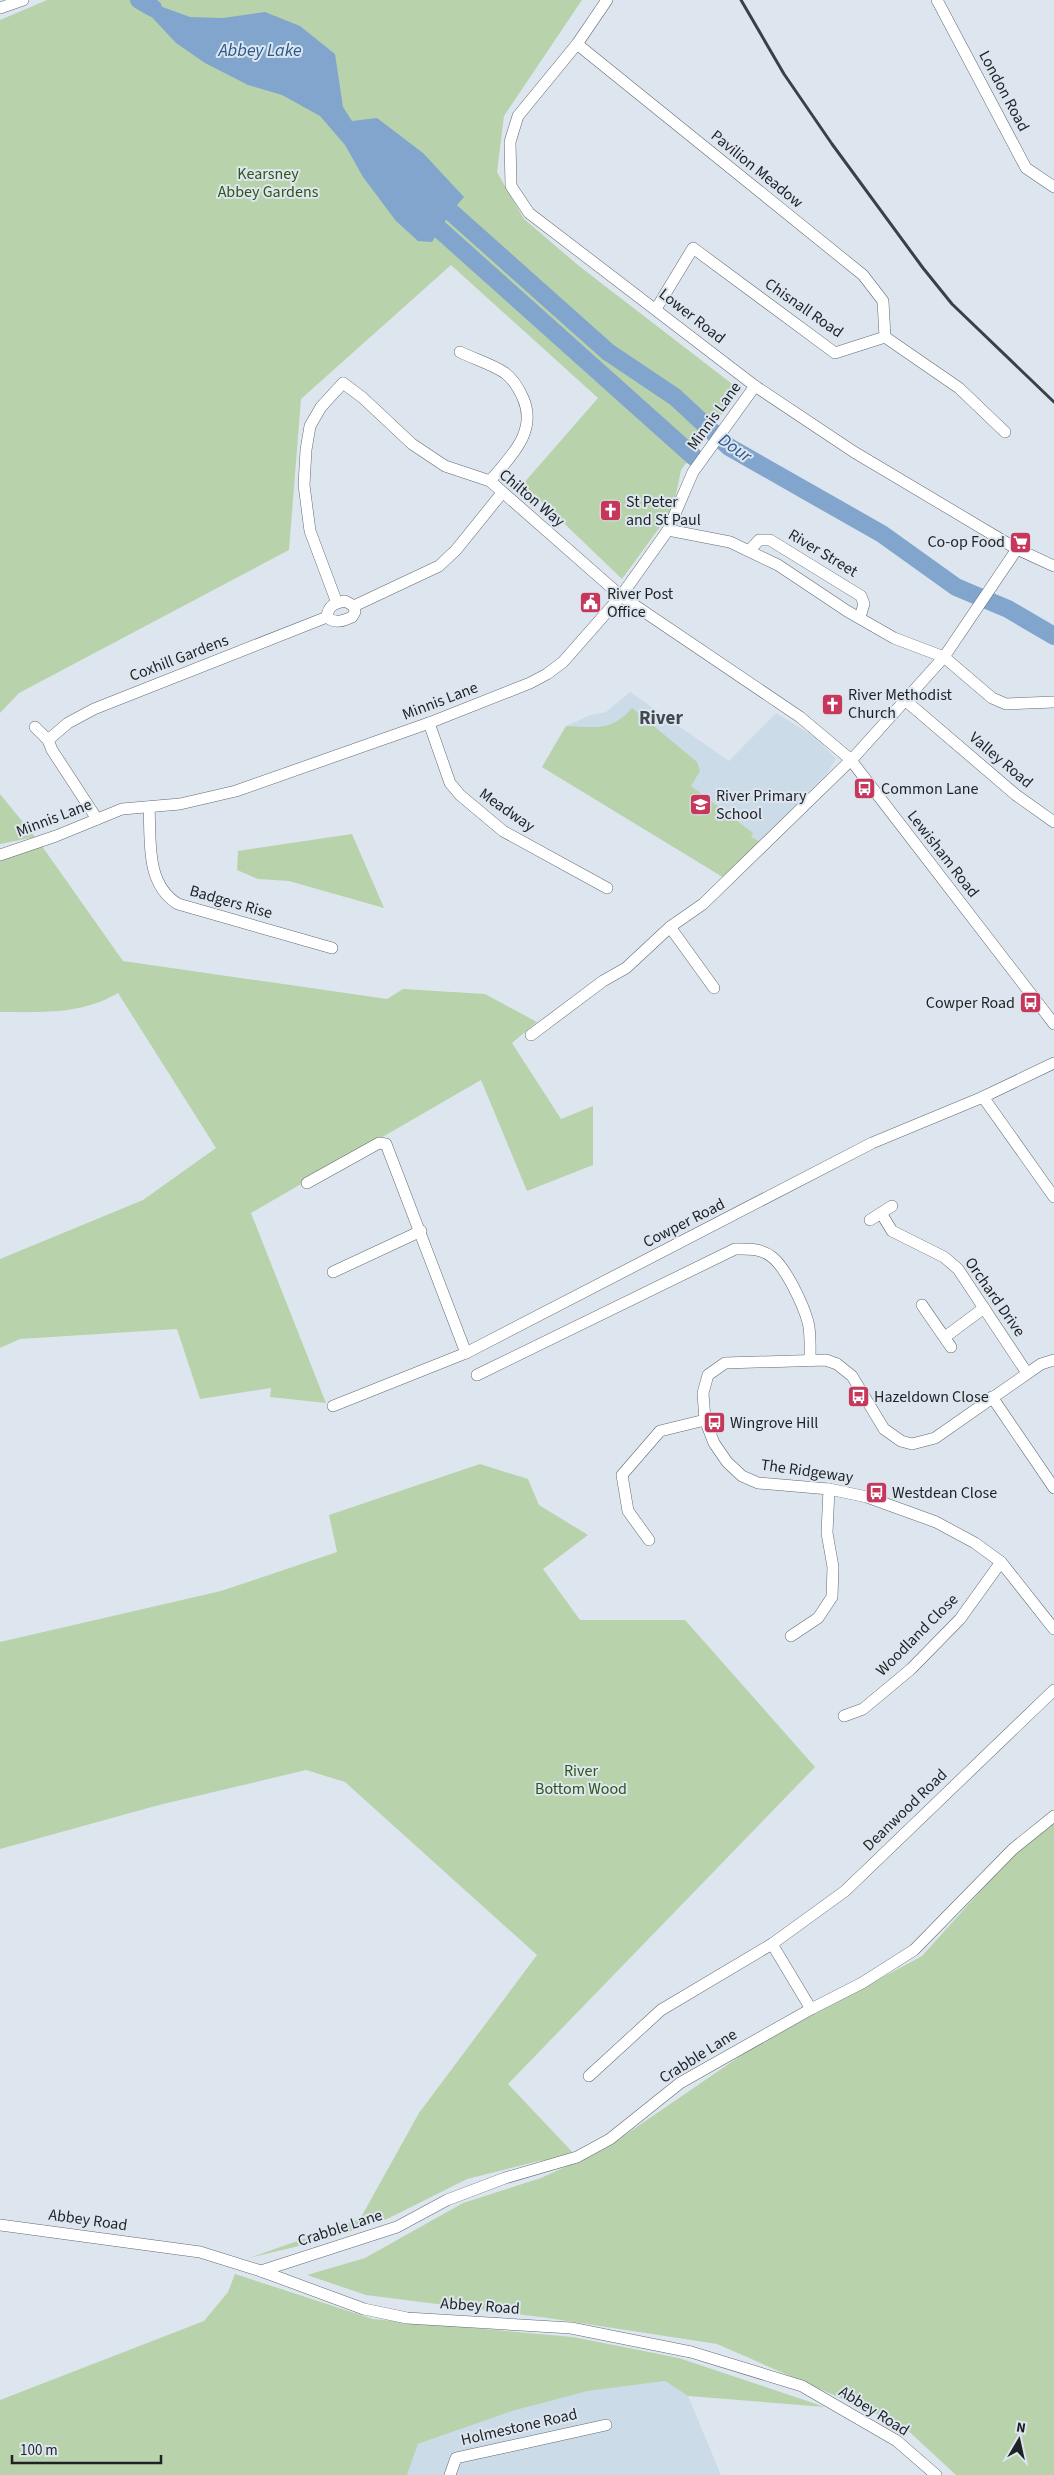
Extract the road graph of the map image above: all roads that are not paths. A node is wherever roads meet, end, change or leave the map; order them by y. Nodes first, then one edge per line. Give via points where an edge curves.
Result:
1 (23, 0) edge
2 (607, 0) edge
3 (937, 0) edge
4 (0, 8) edge
5 (577, 44) junction
6 (1054, 187) edge
7 (656, 309) junction
8 (885, 337) junction
9 (460, 352) dead end
10 (755, 386) junction
11 (1005, 432) dead end
12 (490, 481) junction
13 (502, 493) junction
14 (668, 530) junction
15 (1017, 549) junction
16 (749, 551) junction
17 (1054, 566) edge
18 (621, 596) junction
19 (337, 603) junction
20 (354, 606) junction
21 (327, 617) junction
22 (860, 617) junction
23 (944, 657) junction
24 (906, 701) junction
25 (1054, 702) edge
26 (429, 722) junction
27 (35, 727) dead end
28 (48, 740) junction
29 (850, 759) junction
30 (149, 806) junction
31 (97, 819) junction
32 (1054, 822) edge
33 (0, 855) edge
34 (607, 888) dead end
35 (670, 927) junction
36 (332, 948) dead end
37 (714, 988) dead end
38 (1054, 1024) edge
39 (531, 1035) dead end
40 (1054, 1063) edge
41 (982, 1097) junction
42 (307, 1183) dead end
43 (1054, 1197) edge
44 (892, 1206) dead end
45 (881, 1214) junction
46 (870, 1220) dead end
47 (421, 1231) junction
48 (333, 1272) dead end
49 (922, 1305) dead end
50 (984, 1308) junction
51 (466, 1353) junction
52 (1054, 1360) edge
53 (810, 1361) junction
54 (1027, 1373) junction
55 (477, 1375) dead end
56 (992, 1397) junction
57 (333, 1406) dead end
58 (705, 1420) junction
59 (829, 1488) junction
60 (1054, 1488) edge
61 (649, 1540) dead end
62 (1001, 1562) junction
63 (1054, 1629) edge
64 (791, 1636) dead end
65 (1054, 1690) edge
66 (844, 1716) dead end
67 (1054, 1816) edge
68 (772, 1944) junction
69 (811, 2009) junction
70 (588, 2076) dead end
71 (0, 2225) edge
72 (261, 2271) junction
73 (606, 2424) dead end
74 (450, 2475) edge
75 (936, 2475) edge

1 - 4 street
2 - 5 street, Lower Road
3 - 6 street, London Road via 1026,168
5 - 7 street, Lower Road via 518,116 510,142 511,186 529,212
5 - 8 street, Pavilion Meadow via 863,275 883,301
7 - 8 street, Chisnall Road via 693,248 835,353
7 - 10 street, Lower Road
8 - 11 street via 959,388
9 - 12 street via 505,374 519,389 526,404 528,422 525,436
10 - 14 street, Minnis Lane via 693,472
10 - 15 street, Lower Road via 854,452
12 - 13 street, Chilton Way
12 - 19 street, Chilton Way via 445,466 412,444 364,398 343,383 321,407 310,426 304,486 310,530
13 - 18 street, Chilton Way
13 - 20 street, Coxhill Gardens via 439,566
14 - 16 street, River Street via 730,542
14 - 18 street, Minnis Lane
15 - 17 street, Lower Road
15 - 23 street
16 - 22 street, River Street via 778,565
16 - 22 street, River Street via 759,540 770,540 860,596 864,604
18 - 26 street, Minnis Lane via 563,662 547,674 530,684
18 - 29 street, Lewisham Road via 800,717
19 - 20 street via 345,601
19 - 21 street via 328,610
20 - 21 street, Coxhill Gardens via 352,617 346,620 336,622
21 - 28 street, Coxhill Gardens via 94,709 68,723
22 - 23 street, River Street via 894,638
23 - 24 street
23 - 25 street, River Street via 992,698 1006,704
24 - 29 street
24 - 32 street, Valley Road via 1016,795
26 - 30 street, Minnis Lane via 236,791 180,804
26 - 34 street, Meadway via 450,783 460,796 502,831
27 - 28 street
28 - 31 street
29 - 35 street via 737,873 703,904
29 - 38 street, Lewisham Road
30 - 31 street, Minnis Lane via 122,809
30 - 36 street, Badgers Rise via 154,875 170,900 322,940
31 - 33 street, Minnis Lane
35 - 37 street
35 - 39 street via 626,968 603,981
40 - 41 street, Cowper Road
41 - 43 street
41 - 51 street, Cowper Road via 872,1143
42 - 47 street via 383,1143 389,1147
44 - 45 street
45 - 46 street
45 - 50 street, Orchard Drive via 892,1232 944,1257 958,1269
47 - 48 street
47 - 51 street
49 - 50 street via 948,1342
50 - 54 street, Orchard Drive
51 - 57 street, Cowper Road
52 - 54 street
53 - 55 street via 808,1321 780,1265 771,1256 755,1249 735,1249
53 - 56 street via 826,1360 845,1370 852,1376 884,1429 901,1441 912,1444 935,1438
53 - 58 street, The Ridgeway via 725,1363 708,1375 703,1393
54 - 56 street
56 - 60 street
58 - 59 street, The Ridgeway via 714,1443 742,1476 758,1482
58 - 61 street via 660,1431 622,1476 628,1511
59 - 62 street, The Ridgeway via 867,1496 936,1522 975,1543
59 - 64 street via 827,1533 833,1567 832,1597 818,1618
62 - 63 street, The Ridgeway
62 - 66 street, Woodland Close via 960,1619 911,1669 863,1709
65 - 68 street, Deanwood Road via 845,1891
67 - 69 street, Crabble Lane via 1013,1849 914,1950 862,1983
68 - 69 street
68 - 70 street, Deanwood Road via 662,2010
69 - 72 street, Crabble Lane via 680,2083 610,2139 577,2157 505,2178 447,2200 397,2227
71 - 72 street, Abbey Road via 200,2252
72 - 75 street, Abbey Road via 364,2309 398,2316 571,2328 691,2352 802,2386 897,2441
73 - 74 street, Holmestone Road via 456,2458

